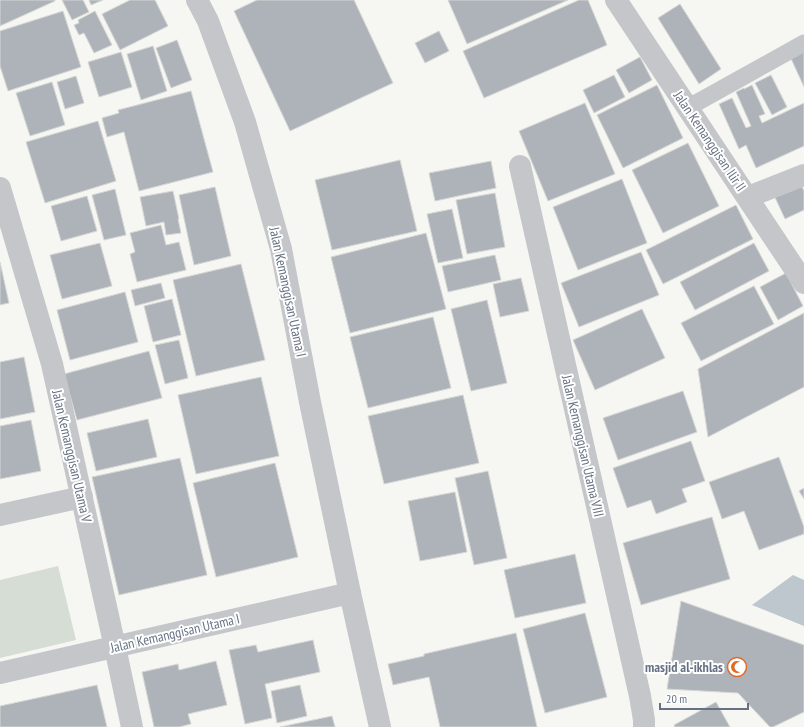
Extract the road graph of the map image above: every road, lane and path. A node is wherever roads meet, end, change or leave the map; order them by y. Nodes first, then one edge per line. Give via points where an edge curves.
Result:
1 (197, 0) edge
2 (616, 0) edge
3 (804, 43) edge
4 (686, 106) junction
5 (520, 166) dead end
6 (804, 175) edge
7 (0, 188) edge
8 (748, 197) junction
9 (804, 283) edge
10 (82, 497) junction
11 (0, 515) edge
12 (350, 593) junction
13 (115, 647) junction
14 (0, 673) edge
15 (132, 727) edge
16 (380, 727) edge
17 (644, 727) edge

1 - 12 street, Jalan Kemanggisan Utama I via 208,20 245,122 281,249
2 - 4 street, Jalan Kemanggisan Ilir II
3 - 4 lane via 698,102
4 - 8 street, Jalan Kemanggisan Ilir II
5 - 17 street, Jalan Kemanggisan Utama VIII via 640,696
6 - 8 street
7 - 10 street, Jalan Kemanggisan Utama V via 52,364
8 - 9 street, Jalan Kemanggisan Ilir II
10 - 11 street
10 - 13 street, Jalan Kemanggisan Utama V
12 - 13 street, Jalan Kemanggisan Utama I
12 - 16 street, Jalan Kemanggisan Utama I
13 - 14 street, Jalan Kemanggisan Utama I
13 - 15 street, Jalan Kemanggisan Utama V

